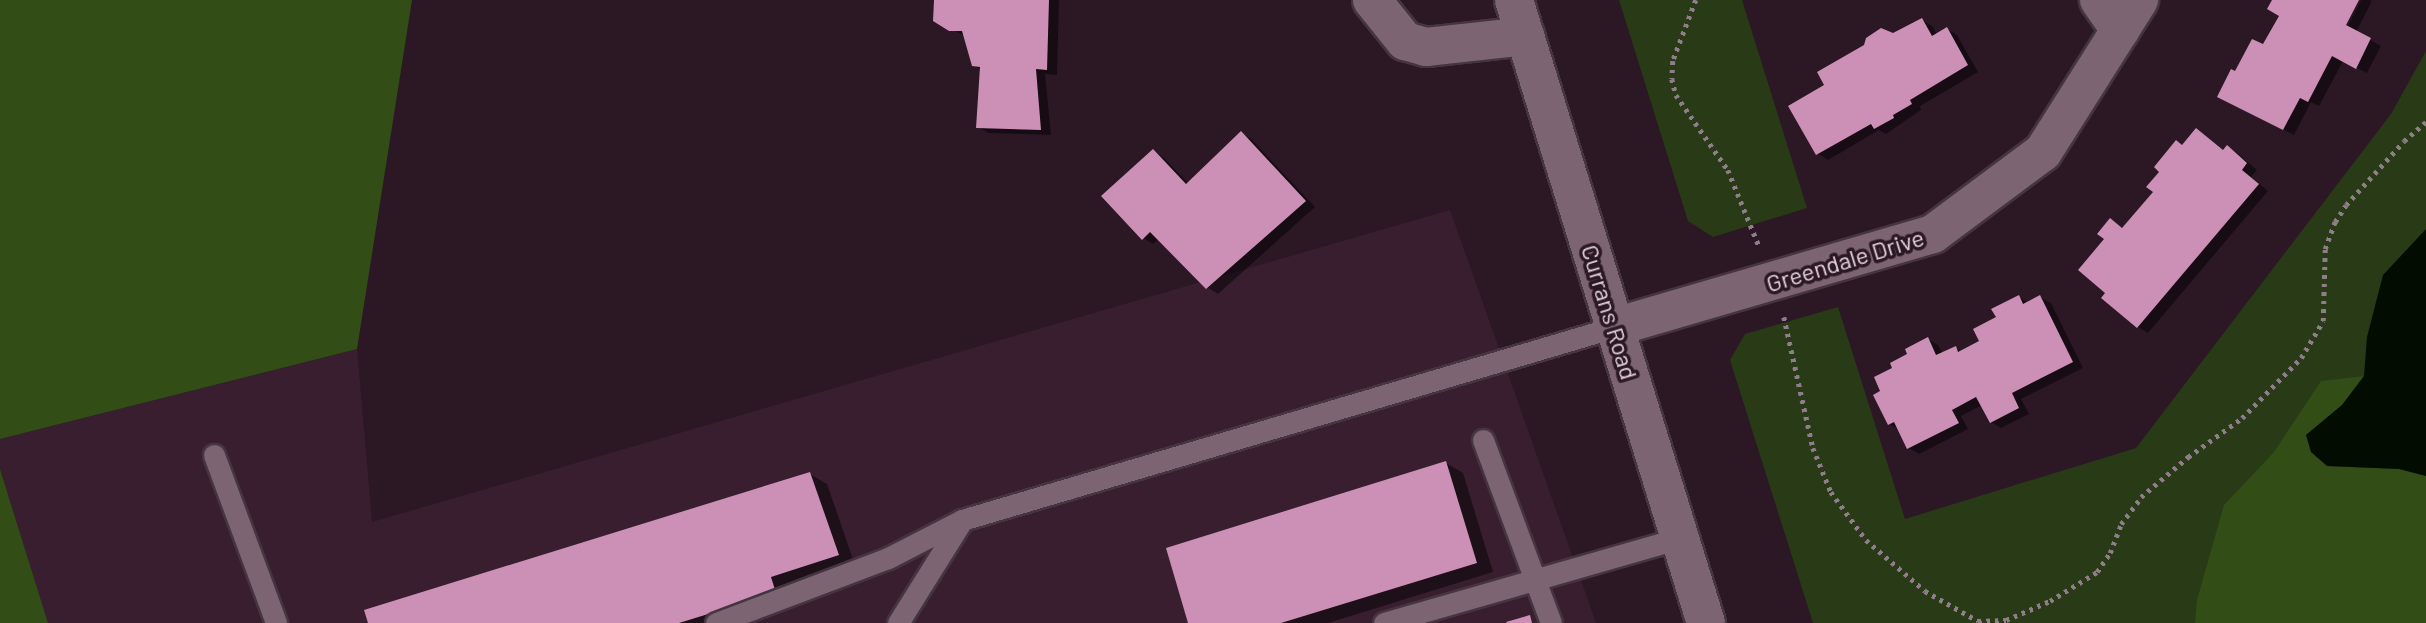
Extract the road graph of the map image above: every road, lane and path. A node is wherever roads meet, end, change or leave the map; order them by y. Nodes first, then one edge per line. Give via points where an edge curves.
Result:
1 (1372, 0) edge
2 (1514, 0) edge
3 (1696, 0) edge
4 (2119, 10) edge
5 (1525, 36) junction
6 (2426, 122) edge
7 (1773, 281) junction
8 (1615, 327) junction
9 (1483, 440) dead end
10 (214, 455) dead end
11 (962, 520) junction
12 (1680, 538) junction
13 (1534, 580) junction
14 (276, 623) edge
15 (716, 623) edge
16 (898, 623) edge
17 (1384, 623) edge
18 (1551, 623) edge
19 (1706, 623) edge

1 - 5 street via 1405,41 1426,47
2 - 5 street, Currans Road
3 - 7 path via 1672,61 1676,95 1728,170
4 - 7 street, Greendale Drive via 2043,152 1933,234
5 - 8 street, Currans Road
6 - 7 path via 2395,150 2335,222 2325,249 2323,321 2301,358 2242,418 2141,497 2120,524 2110,553 2097,572 2050,601 2006,620 1978,621 1925,591 1866,540 1831,492 1813,448
7 - 8 street, Greendale Drive
8 - 11 lane
8 - 12 street, Currans Road
9 - 13 lane
10 - 14 lane
11 - 15 lane via 888,558
11 - 16 lane
12 - 13 lane
12 - 19 street, Currans Road
13 - 17 lane
13 - 18 lane

